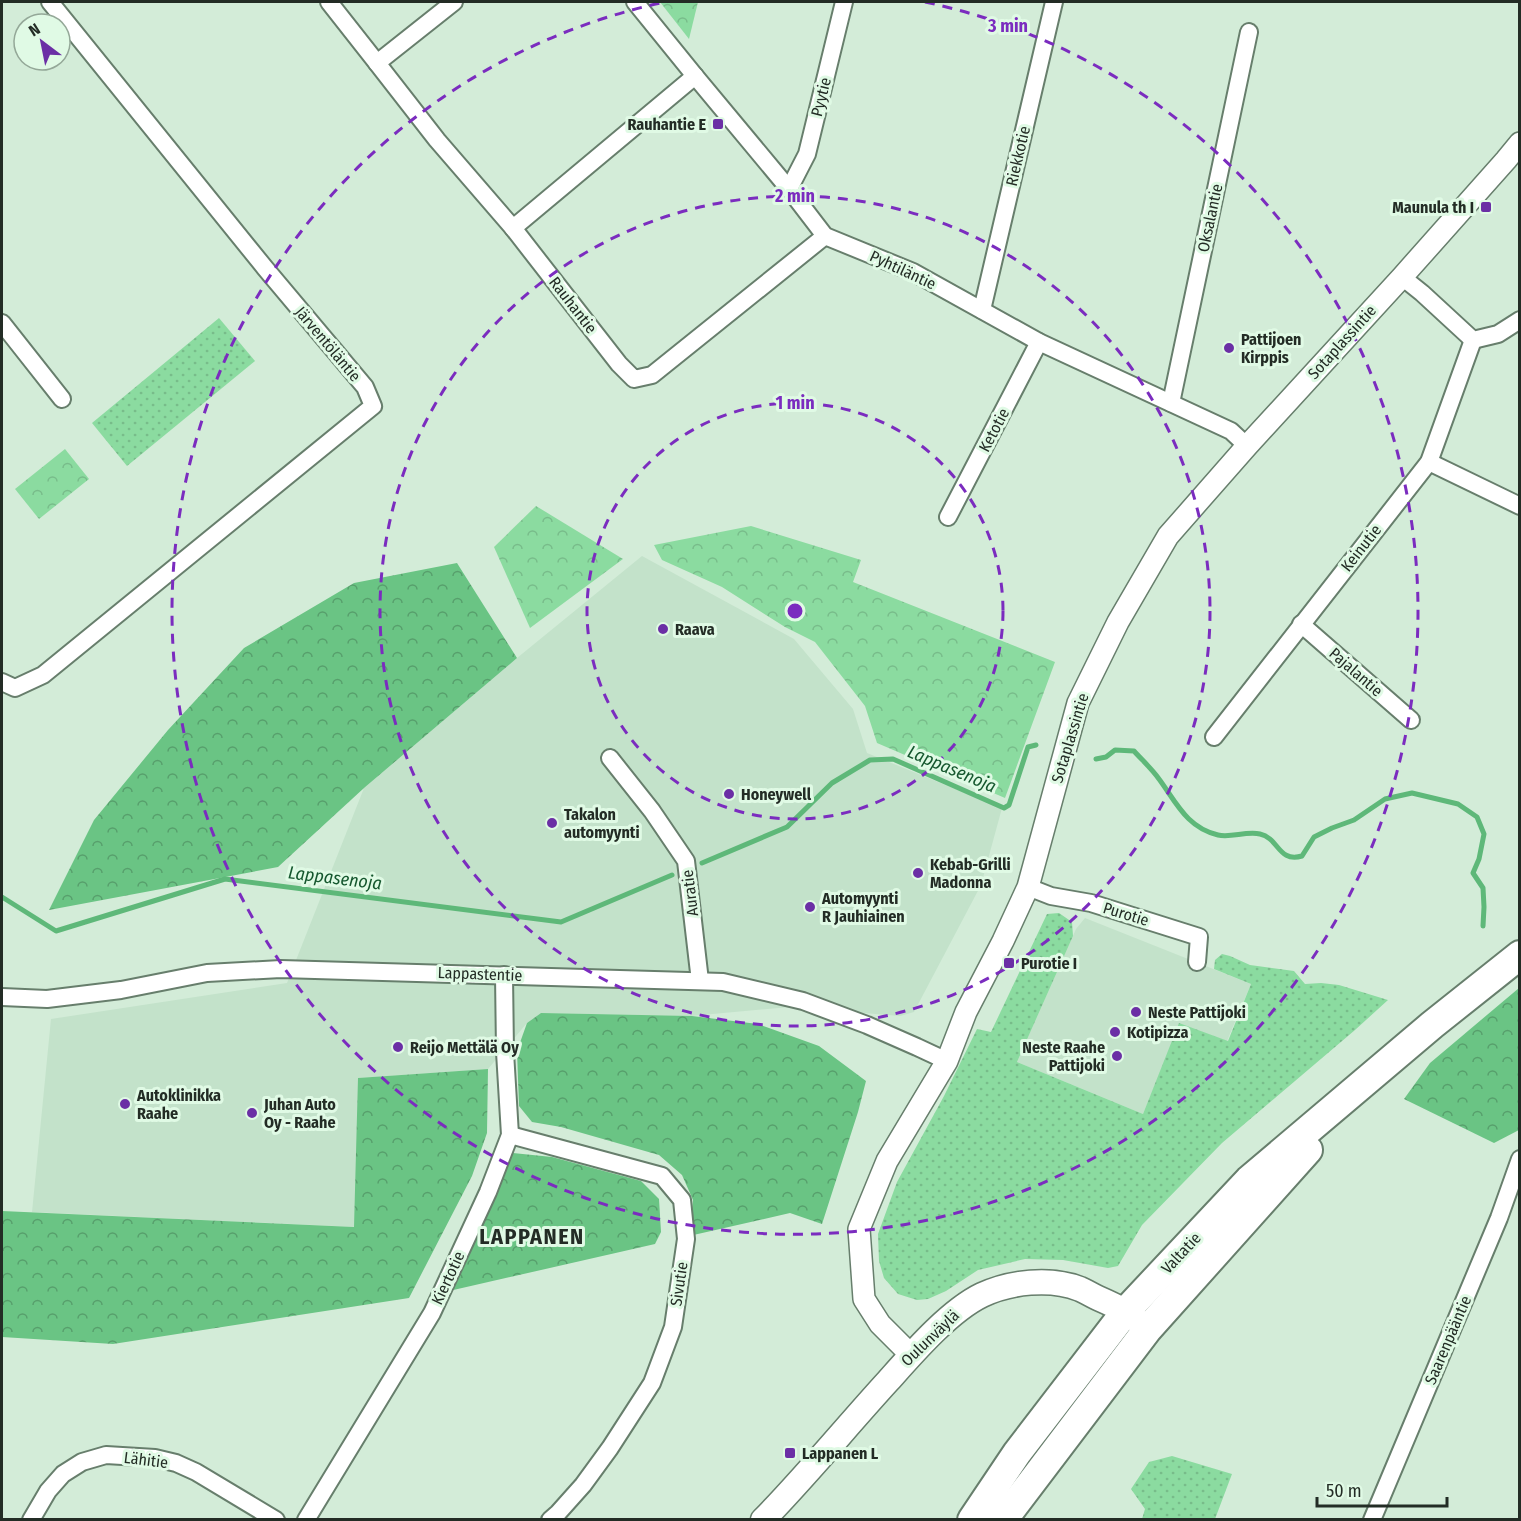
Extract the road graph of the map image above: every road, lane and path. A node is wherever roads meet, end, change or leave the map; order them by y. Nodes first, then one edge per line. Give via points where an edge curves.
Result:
1 (50, 2) edge
2 (329, 2) edge
3 (454, 2) edge
4 (635, 2) edge
5 (844, 2) edge
6 (1054, 2) edge
7 (1249, 32) dead end
8 (377, 63) junction
9 (695, 76) junction
10 (1520, 143) edge
11 (789, 189) junction
12 (513, 228) junction
13 (825, 236) junction
14 (1402, 277) junction
15 (982, 310) junction
16 (1520, 320) edge
17 (2, 323) edge
18 (1473, 340) junction
19 (1039, 342) junction
20 (62, 399) dead end
21 (1171, 403) junction
22 (1247, 446) junction
23 (1429, 462) junction
24 (1520, 506) edge
25 (948, 517) dead end
26 (1301, 624) junction
27 (2, 682) edge
28 (1411, 720) dead end
29 (1214, 737) dead end
30 (610, 758) dead end
31 (1028, 887) junction
32 (1520, 955) edge
33 (1197, 962) dead end
34 (504, 975) junction
35 (700, 981) junction
36 (2, 997) edge
37 (946, 1061) junction
38 (510, 1135) junction
39 (1520, 1159) edge
40 (1137, 1320) junction
41 (911, 1355) junction
42 (31, 1520) edge
43 (276, 1520) edge
44 (306, 1520) edge
45 (550, 1520) edge
46 (763, 1520) edge
47 (972, 1520) edge
48 (1003, 1520) edge
49 (1372, 1520) edge

1 - 27 street, Järventöläntie via 365,387 373,406 43,675 15,688
2 - 8 street
3 - 8 street
4 - 9 street
5 - 11 street, Pyytie via 807,154
6 - 15 street, Riekkotie
7 - 21 street, Oksalantie
8 - 12 street
9 - 11 street
9 - 12 street
10 - 14 street, Sotaplassintie
11 - 13 street
12 - 13 street, Rauhantie via 634,379 652,375
13 - 15 street, Pyhtiläntie via 913,272
14 - 18 street
14 - 22 street, Sotaplassintie
15 - 19 street, Pyhtiläntie
16 - 18 street via 1497,334
17 - 20 street
18 - 23 street, Keinutie
19 - 21 street, Pyhtiläntie
19 - 25 street, Ketotie
21 - 22 street, Pyhtiläntie via 1231,431
22 - 31 street, Sotaplassintie via 1168,536 1118,622 1078,703
23 - 24 street
23 - 26 street, Keinutie
26 - 28 street, Pajalantie
26 - 29 street, Keinutie
30 - 35 street, Auratie via 686,861
31 - 33 street, Purotie via 1199,937
31 - 37 street, Sotaplassintie
32 - 40 highway, Valtatie via 1249,1180
34 - 35 street, Lappastentie
34 - 36 street, Lappastentie via 271,970 207,973 47,999
34 - 38 street, Kiertotie
35 - 37 street, Lappastentie via 723,982 803,1001
37 - 41 street, Sotaplassintie via 887,1161 859,1229 864,1299 880,1324
38 - 44 street, Kiertotie via 432,1313
38 - 45 street, Sivutie via 662,1176 682,1200 686,1239 673,1327 652,1383 583,1485
39 - 49 street, Saarenpääntie
40 - 41 main road, Oulunväylä via 1078,1288 1054,1283 1009,1286 958,1309
40 - 47 highway, Valtatie via 1017,1453
40 - 48 highway, Valtatie
41 - 46 main road, Oulunväylä
42 - 43 street, Lähitie via 63,1474 82,1462 106,1455 176,1463

